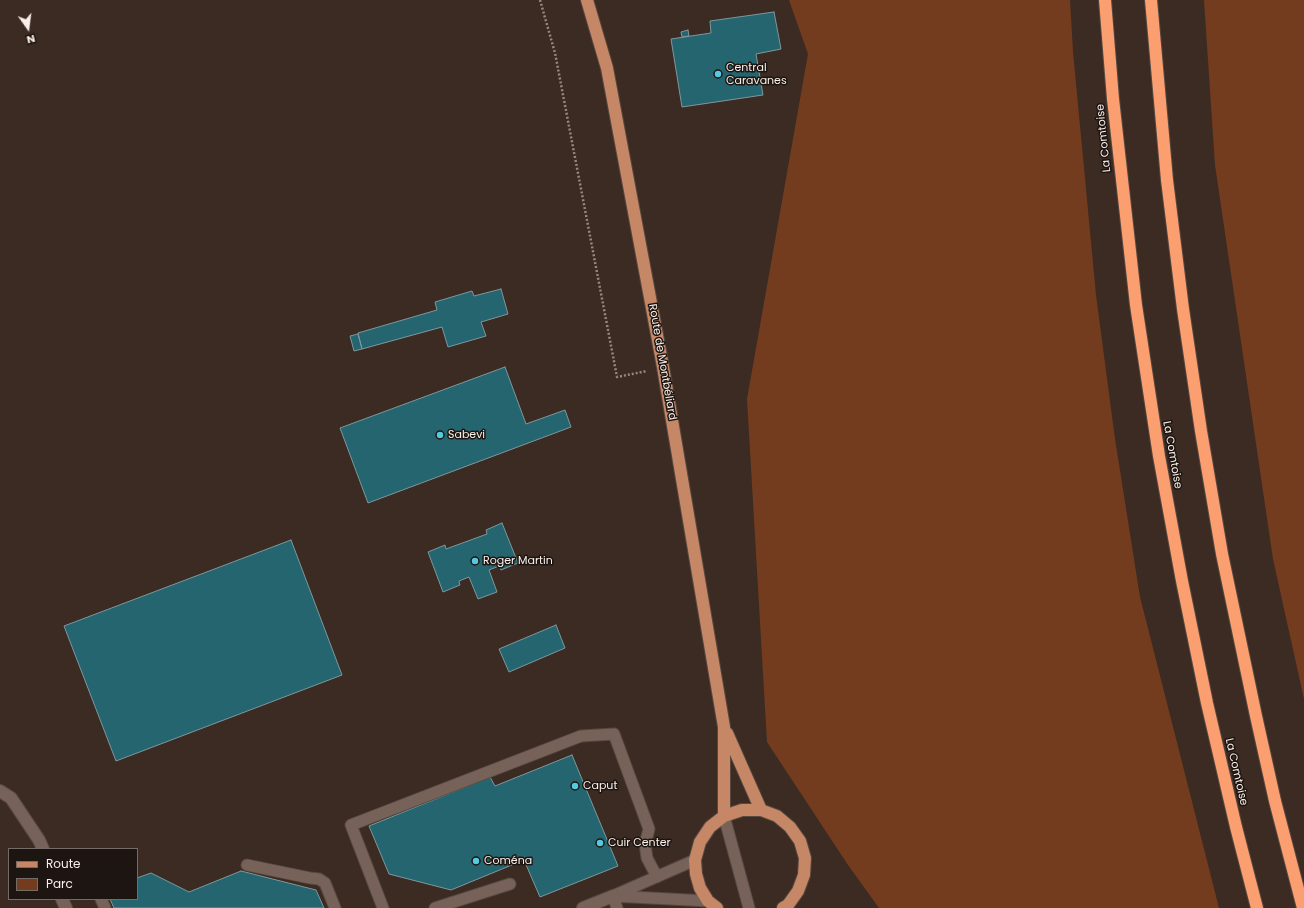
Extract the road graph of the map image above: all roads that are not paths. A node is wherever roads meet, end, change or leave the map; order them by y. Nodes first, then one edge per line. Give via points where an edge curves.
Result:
1 (587, 0) edge
2 (1105, 0) edge
3 (1151, 0) edge
4 (724, 727) junction
5 (0, 791) edge
6 (761, 810) junction
7 (724, 816) junction
8 (43, 848) edge
9 (695, 860) junction
10 (247, 865) dead end
11 (657, 877) junction
12 (510, 884) dead end
13 (613, 896) junction
14 (713, 904) edge
15 (786, 907) edge
16 (335, 908) edge
17 (383, 908) edge
18 (435, 908) edge
19 (583, 908) edge
20 (617, 908) edge
21 (748, 908) edge
22 (1257, 908) edge
23 (1303, 908) edge

1 - 4 main road, Route de Montbéliard via 607,68 663,367
2 - 22 highway, La Comtoise via 1136,305 1159,456 1207,703
3 - 23 highway via 1182,310 1201,431 1222,554 1254,708
4 - 6 main road, Route de Montbéliard
4 - 7 main road, Route de Montbéliard
5 - 8 street via 11,798
6 - 7 main road via 742,810
6 - 15 main road via 777,816 790,827 800,841 804,875 798,891
7 - 9 main road via 710,827 700,842
7 - 21 lane
9 - 11 lane
9 - 14 main road via 700,888
10 - 16 lane via 319,879 325,883
11 - 13 lane
11 - 17 lane via 647,858 645,844 649,829 614,734 581,736 351,825
12 - 18 lane
13 - 14 lane
13 - 19 street
13 - 20 lane

